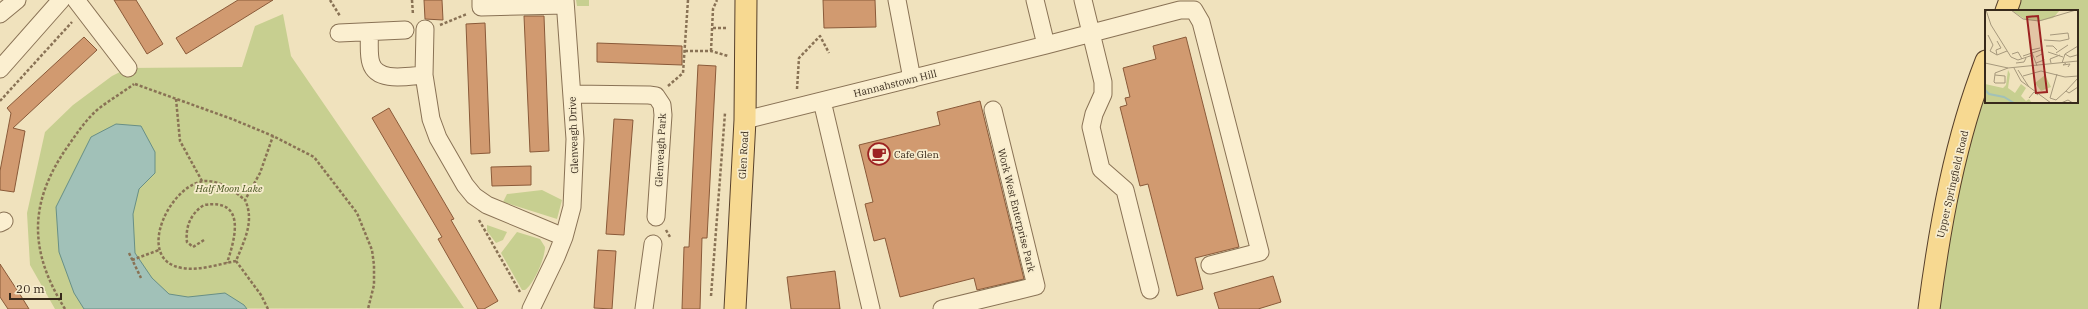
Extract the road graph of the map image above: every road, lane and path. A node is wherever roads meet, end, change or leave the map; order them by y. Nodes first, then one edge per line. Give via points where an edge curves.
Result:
1 (17, 0) edge
2 (61, 0) edge
3 (412, 0) edge
4 (688, 0) edge
5 (717, 0) edge
6 (746, 0) edge
7 (897, 0) edge
8 (1035, 0) edge
9 (1084, 0) edge
10 (2010, 0) edge
11 (565, 2) edge
12 (481, 3) edge
13 (79, 4) edge
14 (2006, 10) edge
15 (0, 14) edge
16 (425, 29) joint
17 (404, 30) joint
18 (369, 32) junction
19 (339, 33) dead end
20 (1091, 33) junction
21 (1046, 45) junction
22 (685, 51) junction
23 (711, 51) junction
24 (829, 53) dead end
25 (727, 64) dead end
26 (1985, 64) edge
27 (128, 68) dead end
28 (0, 69) edge
29 (424, 75) junction
30 (912, 79) junction
31 (572, 94) junction
32 (656, 96) junction
33 (176, 99) junction
34 (0, 101) edge
35 (822, 101) junction
36 (796, 108) junction
37 (725, 110) dead end
38 (993, 110) dead end
39 (745, 120) junction
40 (273, 136) junction
41 (202, 181) junction
42 (474, 196) junction
43 (245, 200) junction
44 (656, 217) dead end
45 (564, 237) junction
46 (204, 240) dead end
47 (653, 244) dead end
48 (159, 250) junction
49 (128, 253) dead end
50 (132, 260) junction
51 (236, 261) junction
52 (227, 263) junction
53 (1210, 265) dead end
54 (141, 278) dead end
55 (1150, 290) dead end
56 (711, 296) dead end
57 (535, 307) edge
58 (65, 309) edge
59 (268, 309) edge
60 (368, 309) edge
61 (644, 309) edge
62 (735, 309) edge
63 (871, 309) edge
64 (942, 309) edge
65 (1929, 309) edge

1 - 15 street
2 - 28 street
3 - 17 path via 413,24
4 - 22 path
5 - 23 path via 713,9
6 - 39 main road, Glen Road
7 - 30 street
8 - 21 street
9 - 20 street
10 - 14 main road
11 - 12 street
11 - 31 street, Glenveagh Drive
12 - 16 path via 460,18
13 - 27 street
13 - 34 path via 78,16
16 - 29 street
17 - 18 street
18 - 19 street
18 - 29 street via 370,62 375,70 382,75
20 - 21 street, Hannahstown Hill
20 - 53 street, Hannahstown Hill via 1180,10 1194,10 1198,15 1260,252
20 - 55 street via 1103,82 1103,94 1091,127 1101,169 1125,190
21 - 30 street, Hannahstown Hill
22 - 23 path
22 - 32 path via 683,73
23 - 25 path via 728,56
24 - 36 path via 820,36 799,58
26 - 65 main road, Upper Springfield Road via 1959,145 1938,244
29 - 42 street via 431,119 438,138
30 - 35 street, Hannahstown Hill
31 - 32 street
31 - 45 street, Glenveagh Drive via 575,167 572,207
32 - 44 street, Glenveagh Park via 662,105 663,115
33 - 40 path
33 - 41 path via 180,140
33 - 58 path via 135,84 98,109 60,157 46,184 38,211 38,240 43,266 51,287
35 - 36 street, Hannahstown Hill
35 - 63 street
36 - 39 street, Hannahstown Hill
37 - 56 path
38 - 64 street, Work West Enterprise Park via 1036,286
39 - 62 main road, Glen Road
40 - 43 path via 260,174
40 - 60 path via 314,158 357,214 372,250 374,265 374,285
41 - 43 path via 219,183
41 - 48 path via 184,190 165,215 159,230
42 - 45 street via 487,205
42 - 57 path via 480,224 520,293
43 - 51 path via 249,227
45 - 57 street, Glenveagh Drive
46 - 52 path via 193,247 187,242 186,233 194,214 204,205 225,208 234,217 236,224
47 - 61 street
48 - 50 path
48 - 52 path via 163,258 181,268 191,269
49 - 50 path
50 - 54 path
51 - 52 path
51 - 59 path

